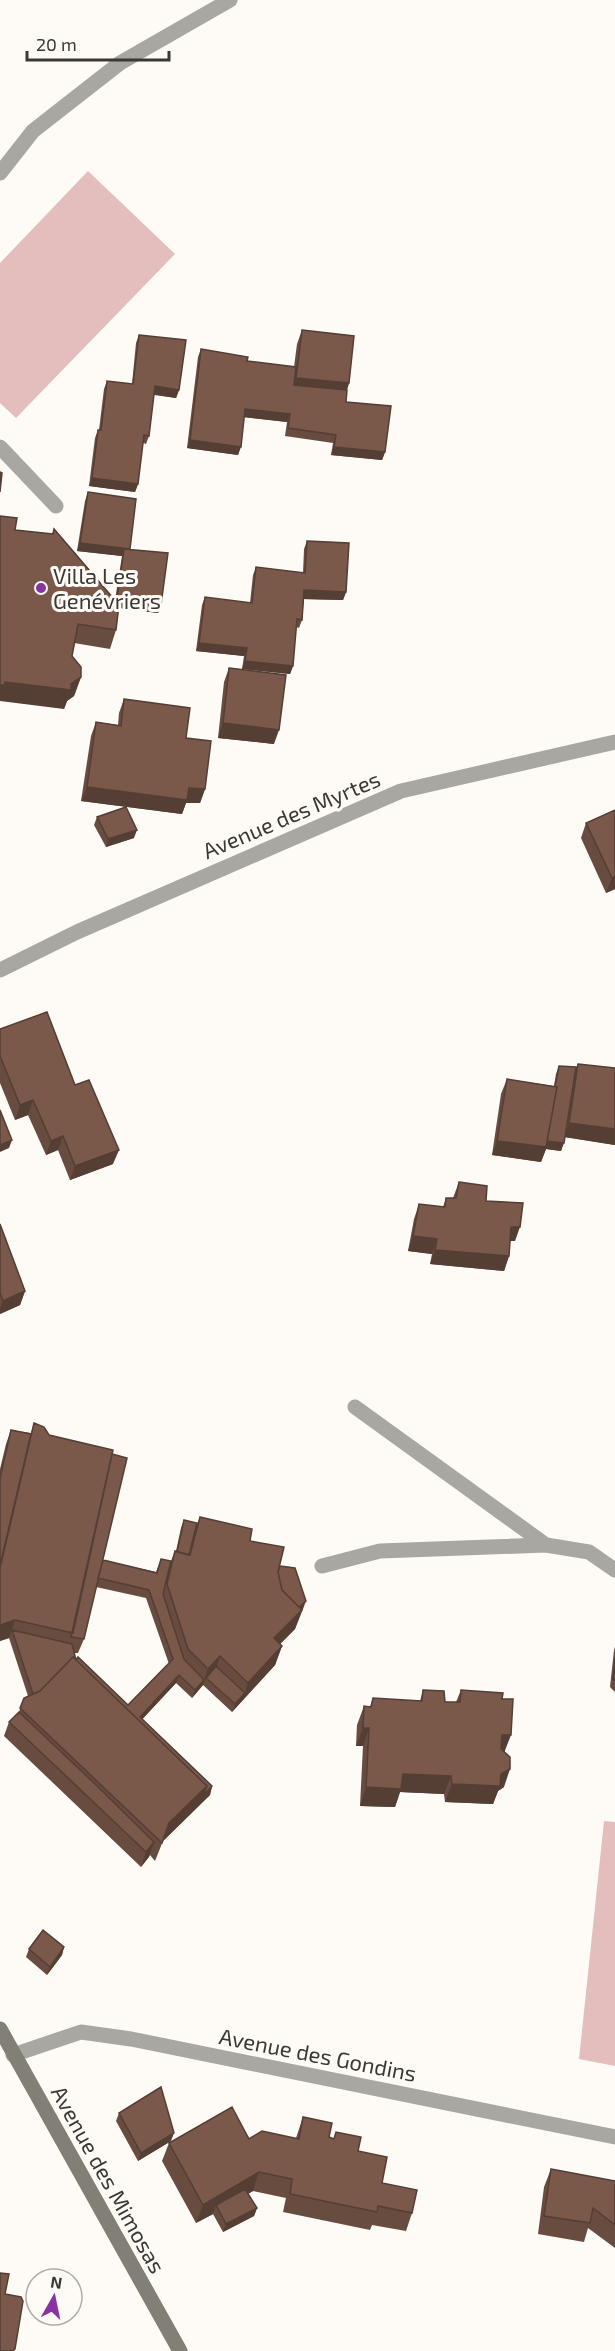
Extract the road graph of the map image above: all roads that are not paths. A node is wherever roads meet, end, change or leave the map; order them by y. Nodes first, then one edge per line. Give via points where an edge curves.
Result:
1 (230, 0) edge
2 (0, 173) edge
3 (0, 447) edge
4 (56, 506) dead end
5 (615, 742) edge
6 (0, 970) edge
7 (355, 1407) dead end
8 (546, 1545) junction
9 (322, 1566) dead end
10 (615, 1570) edge
11 (0, 2030) edge
12 (13, 2055) junction
13 (615, 2137) edge
14 (180, 2351) edge

1 - 2 street via 120,63 33,131
3 - 4 street
5 - 6 street, Avenue des Myrtes via 401,792 77,932
7 - 8 street
8 - 9 street via 380,1551
8 - 10 street via 589,1552
11 - 12 street, Avenue des Mimosas
12 - 13 street, Avenue des Gondins via 81,2032
12 - 14 street, Avenue des Mimosas

